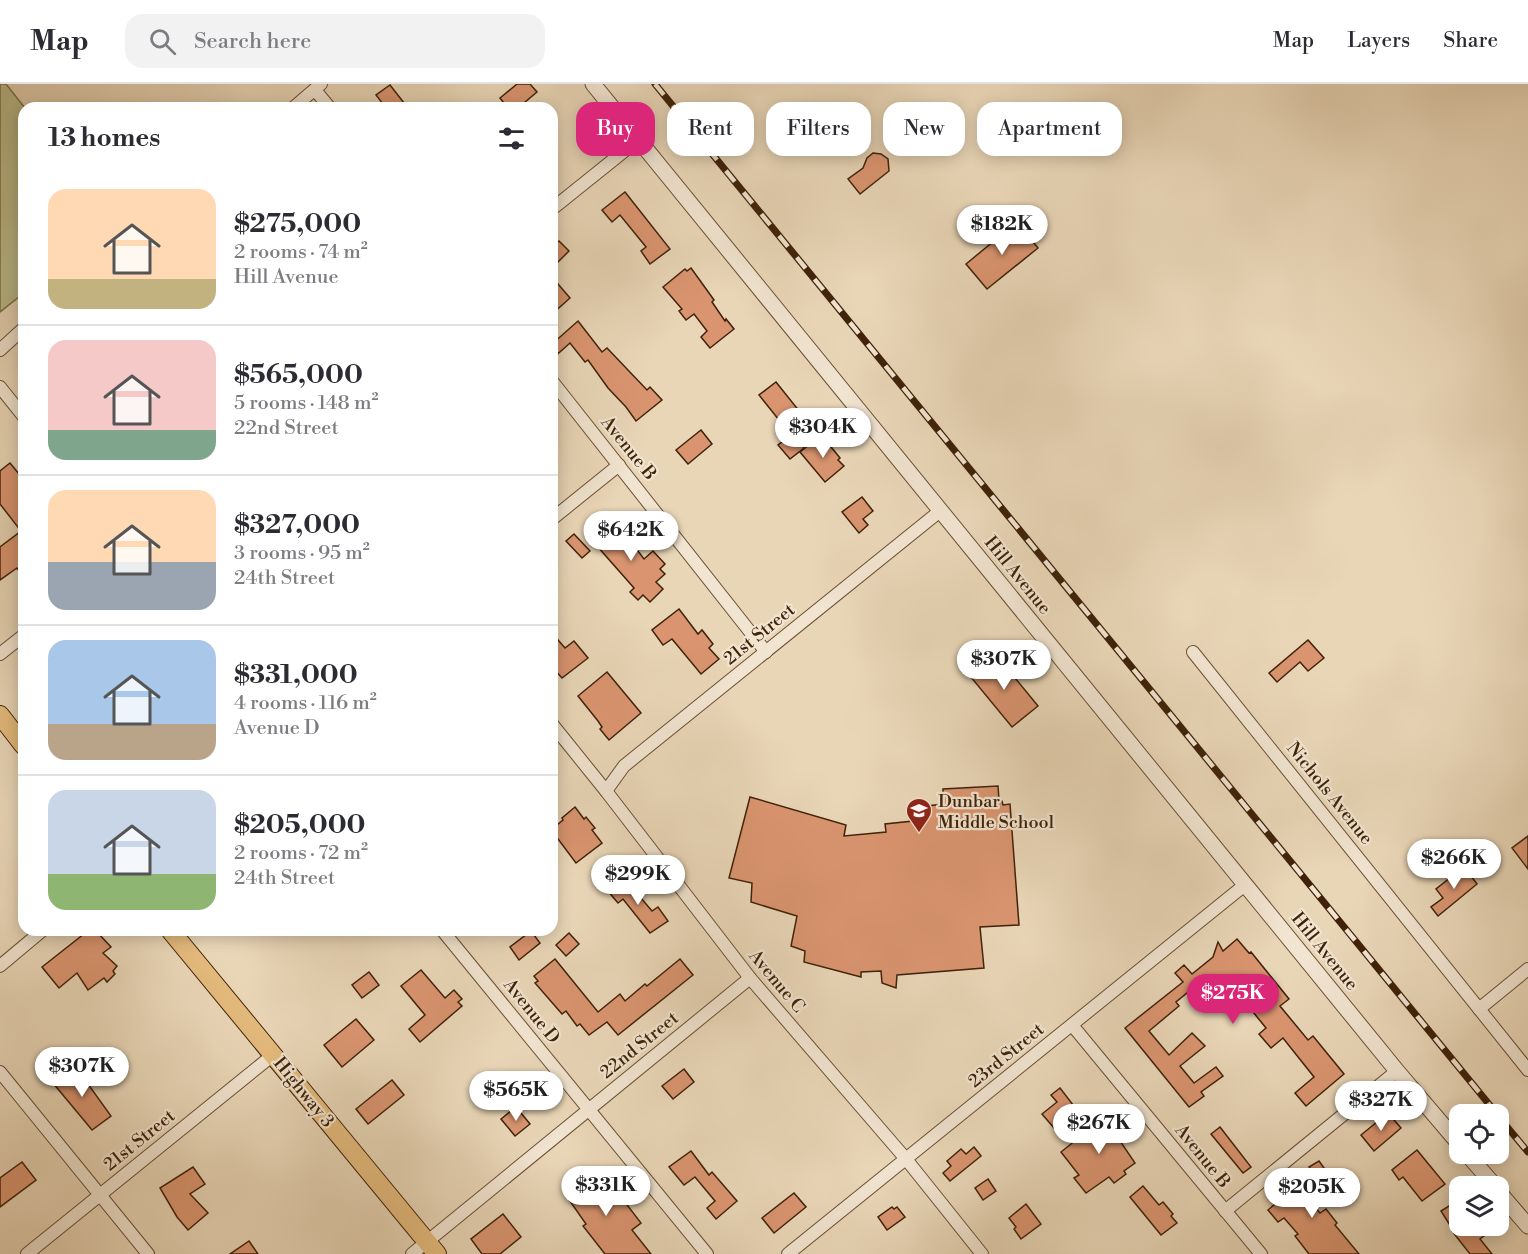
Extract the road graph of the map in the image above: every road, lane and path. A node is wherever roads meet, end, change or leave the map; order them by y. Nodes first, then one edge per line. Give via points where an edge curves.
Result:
1 (593, 84) edge
2 (318, 87) edge
3 (299, 102) edge
4 (327, 102) edge
5 (607, 102) edge
6 (618, 156) edge
7 (651, 156) edge
8 (558, 204) edge
9 (18, 334) edge
10 (0, 350) edge
11 (0, 387) edge
12 (558, 389) edge
13 (18, 410) edge
14 (619, 465) junction
15 (940, 511) junction
16 (558, 514) edge
17 (18, 640) edge
18 (766, 652) junction
19 (1193, 652) dead end
20 (0, 654) edge
21 (0, 715) edge
22 (558, 731) edge
23 (18, 738) edge
24 (606, 790) junction
25 (1246, 884) junction
26 (36, 936) edge
27 (175, 936) edge
28 (447, 936) edge
29 (0, 966) edge
30 (1528, 969) edge
31 (750, 978) junction
32 (1479, 1009) junction
33 (1072, 1025) junction
34 (273, 1054) junction
35 (1528, 1070) edge
36 (1397, 1071) junction
37 (0, 1072) edge
38 (589, 1109) junction
39 (1449, 1132) edge
40 (906, 1159) junction
41 (1476, 1164) edge
42 (1486, 1176) edge
43 (99, 1196) junction
44 (1509, 1204) edge
45 (1226, 1212) junction
46 (1528, 1226) edge
47 (432, 1248) edge
48 (27, 1254) edge
49 (148, 1254) edge
50 (412, 1254) edge
51 (707, 1254) edge
52 (788, 1254) edge
53 (982, 1254) edge
54 (1261, 1254) edge

1 - 5 street, Hill Avenue
2 - 3 street
2 - 4 street
6 - 8 street
7 - 15 street, Hill Avenue
9 - 10 street
11 - 13 street
12 - 14 street, Avenue B
14 - 16 street
14 - 18 street, Avenue B
15 - 18 street, 21st Street
15 - 25 street, Hill Avenue
17 - 20 street
18 - 24 street, 21st Street via 624,766
19 - 32 street, Nichols Avenue
21 - 23 main road
22 - 24 street, Avenue C
24 - 31 street, Avenue C
25 - 33 street, 23rd Street
25 - 36 street, Hill Avenue
26 - 29 street
27 - 34 main road, Highway 3
28 - 38 street, Avenue D
30 - 32 street
31 - 38 street, 22nd Street
31 - 40 street, Avenue C
32 - 35 street, Nichols Avenue
33 - 40 street, 23rd Street
33 - 45 street, Avenue B
34 - 43 street, 21st Street
34 - 47 main road, Highway 3
36 - 39 street, Hill Avenue
36 - 45 street
37 - 43 street
38 - 47 street, 22nd Street
38 - 51 street, Avenue D
40 - 52 street, 23rd Street
40 - 53 street, Avenue C
41 - 42 street
43 - 48 street, 21st Street
43 - 49 street
44 - 46 street
45 - 54 street, Avenue B
47 - 50 street, 22nd Street

